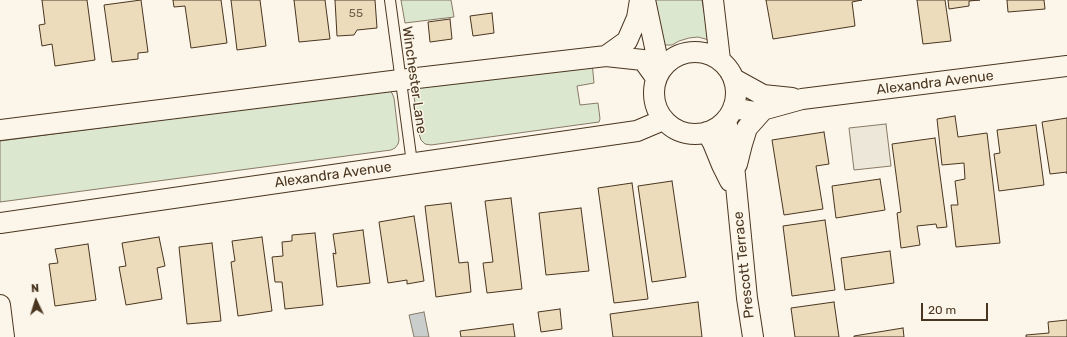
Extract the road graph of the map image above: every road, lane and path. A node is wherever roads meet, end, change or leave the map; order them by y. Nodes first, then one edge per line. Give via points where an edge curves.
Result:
1 (390, 0) edge
2 (640, 0) edge
3 (645, 0) edge
4 (713, 0) edge
5 (606, 56) junction
6 (720, 60) junction
7 (1067, 66) edge
8 (658, 74) junction
9 (734, 79) junction
10 (400, 80) junction
11 (802, 99) junction
12 (763, 110) junction
13 (730, 114) junction
14 (663, 120) junction
15 (0, 130) edge
16 (707, 132) junction
17 (412, 163) junction
18 (736, 185) junction
19 (0, 223) edge
20 (0, 305) edge
21 (4, 337) edge
22 (753, 337) edge

1 - 10 lane, Winchester Lane
2 - 5 street via 637,18 627,41
3 - 8 street
4 - 6 street
5 - 8 street via 643,60
5 - 10 street
6 - 8 street via 699,52 688,52 667,62
6 - 9 street
7 - 11 street, Alexandra Avenue
8 - 14 street via 654,86 654,101
9 - 11 street, Alexandra Avenue via 763,95
9 - 13 street via 736,99
10 - 15 street
10 - 17 lane, Winchester Lane
11 - 12 street, Alexandra Avenue
12 - 13 street, Alexandra Avenue
12 - 18 street via 747,128
13 - 16 street via 720,126
13 - 18 street, Prescott Terrace
14 - 16 street via 685,133
14 - 17 street, Alexandra Avenue via 637,131
16 - 18 street, Prescott Terrace via 722,165
17 - 19 street, Alexandra Avenue
18 - 22 street, Prescott Terrace
20 - 21 street

